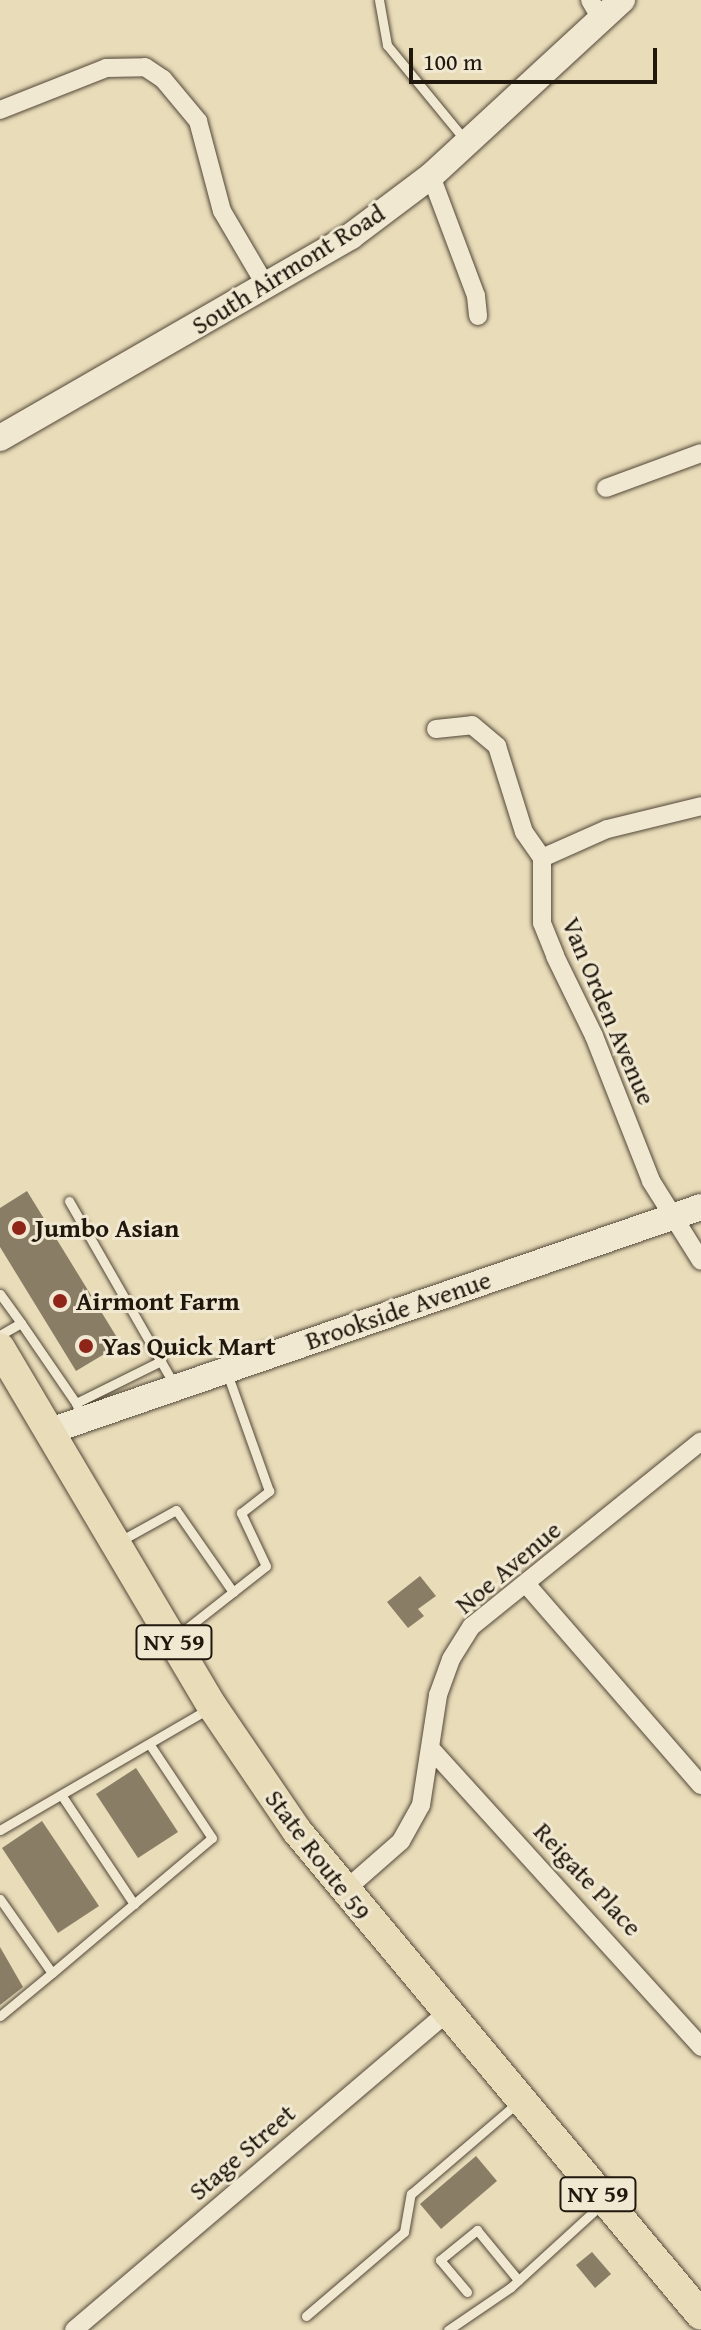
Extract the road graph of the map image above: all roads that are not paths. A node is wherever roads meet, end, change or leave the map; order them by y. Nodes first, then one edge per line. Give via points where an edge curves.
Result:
1 (379, 0) edge
2 (622, 0) edge
3 (596, 9) edge
4 (0, 110) edge
5 (467, 143) junction
6 (431, 176) junction
7 (266, 286) junction
8 (478, 316) dead end
9 (0, 438) edge
10 (701, 453) edge
11 (606, 488) dead end
12 (436, 729) dead end
13 (701, 806) edge
14 (542, 858) junction
15 (69, 1201) dead end
16 (701, 1207) edge
17 (668, 1215) junction
18 (701, 1261) edge
19 (1, 1292) edge
20 (21, 1323) junction
21 (0, 1335) edge
22 (0, 1348) edge
23 (161, 1361) junction
24 (226, 1369) junction
25 (176, 1387) junction
26 (80, 1411) junction
27 (50, 1431) junction
28 (701, 1441) edge
29 (116, 1544) junction
30 (527, 1585) junction
31 (233, 1592) junction
32 (173, 1640) junction
33 (212, 1706) junction
34 (150, 1745) junction
35 (432, 1750) junction
36 (701, 1783) edge
37 (62, 1796) junction
38 (0, 1830) edge
39 (343, 1892) junction
40 (0, 1899) edge
41 (134, 1904) junction
42 (52, 1973) junction
43 (445, 2014) junction
44 (0, 2016) edge
45 (701, 2047) edge
46 (520, 2100) junction
47 (604, 2202) junction
48 (518, 2280) junction
49 (467, 2292) dead end
50 (701, 2315) edge
51 (306, 2316) dead end
52 (74, 2330) edge
53 (448, 2330) edge

1 - 5 lane via 387,45
2 - 3 street, South Airmont Road
3 - 5 street, South Airmont Road
4 - 7 street via 106,68 145,67 163,79 198,121 222,211
5 - 6 street, South Airmont Road
6 - 7 street, South Airmont Road via 351,236
6 - 8 street via 476,296
7 - 9 street, South Airmont Road
10 - 11 street
12 - 14 street via 472,725 497,746 524,832
13 - 14 street via 607,829
14 - 17 street, Van Orden Avenue via 542,923
15 - 23 lane
16 - 17 street, Brookside Avenue
17 - 18 street, Van Orden Avenue
17 - 24 street, Brookside Avenue
19 - 20 lane
20 - 21 lane
20 - 26 lane
22 - 27 main road, State Route 59 / NY 59
23 - 25 lane
23 - 26 lane
24 - 25 street, Brookside Avenue
24 - 31 lane via 269,1491 241,1513 266,1566
25 - 26 street, Brookside Avenue
26 - 27 street, Brookside Avenue
27 - 29 main road, State Route 59 / NY 59
28 - 30 street, Noe Avenue
29 - 31 lane via 176,1510
29 - 32 main road, State Route 59 / NY 59
30 - 35 street, Noe Avenue via 472,1626 451,1659 438,1695
30 - 36 street
31 - 32 lane
32 - 33 main road, State Route 59 / NY 59
33 - 34 lane
33 - 39 main road, State Route 59 / NY 59
34 - 37 lane
34 - 41 lane via 212,1838
35 - 39 street, Noe Avenue via 421,1805 401,1841
35 - 45 street, Reigate Place
37 - 38 lane
37 - 41 lane
39 - 43 main road, State Route 59 / NY 59
40 - 42 lane
41 - 42 lane
42 - 44 lane
43 - 46 main road, State Route 59 / NY 59
43 - 52 street, Stage Street
46 - 47 main road, State Route 59 / NY 59
46 - 51 lane via 411,2194 404,2232
47 - 48 lane
47 - 50 main road, State Route 59 / NY 59
48 - 49 lane via 477,2230 440,2260
48 - 53 lane

